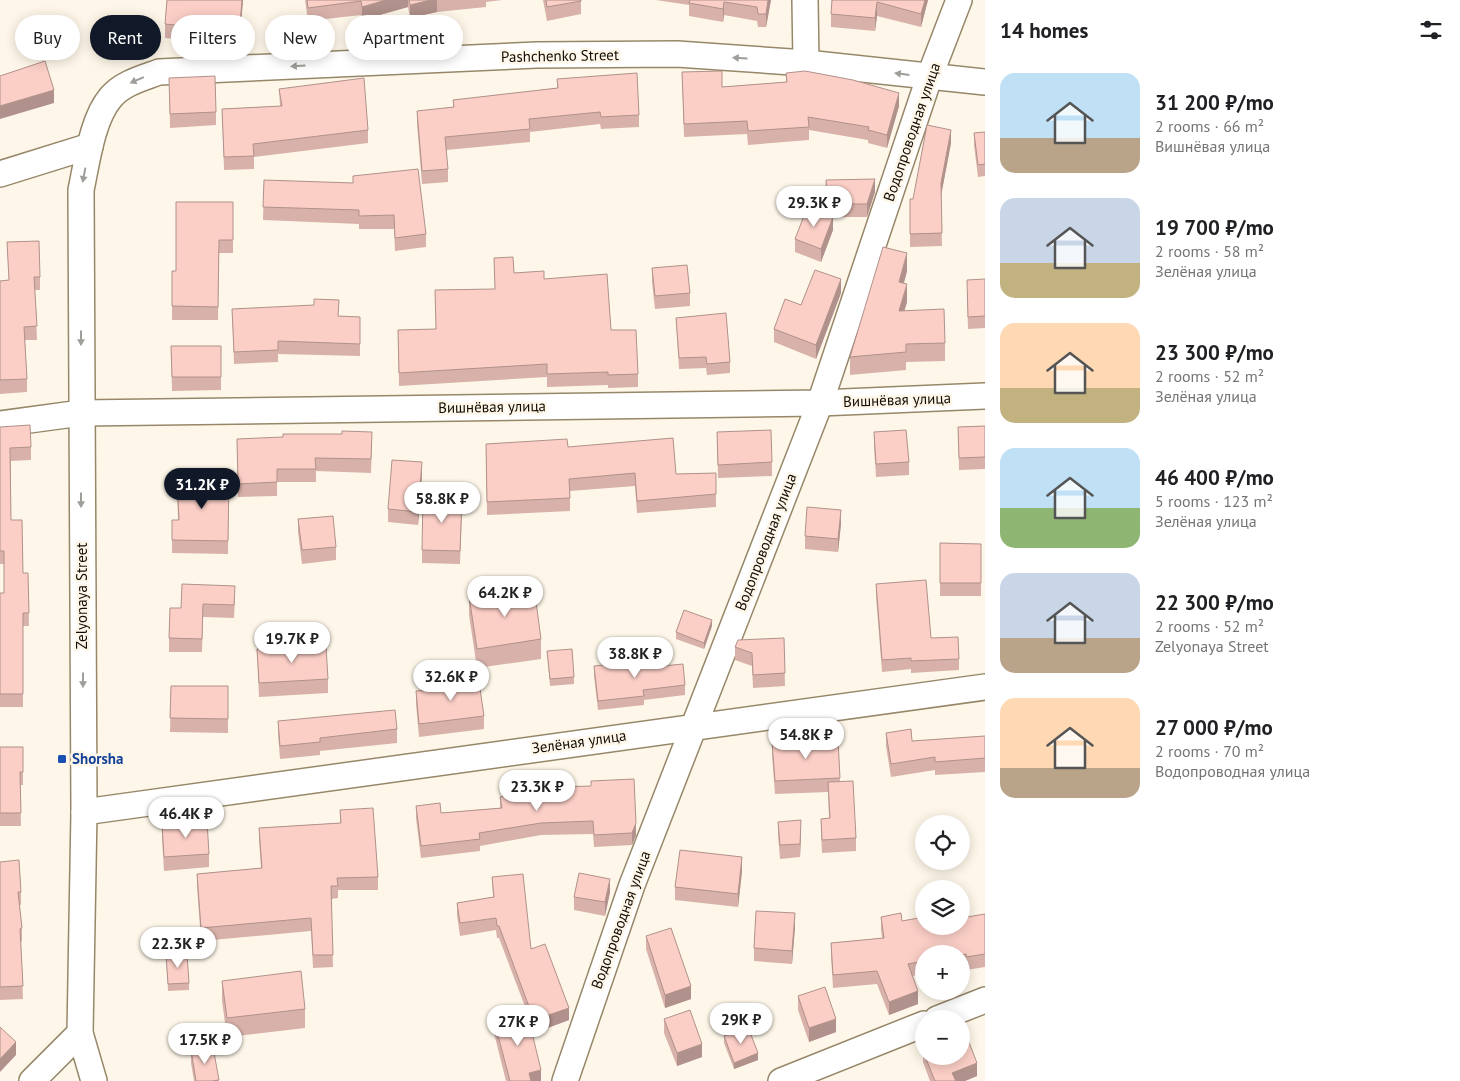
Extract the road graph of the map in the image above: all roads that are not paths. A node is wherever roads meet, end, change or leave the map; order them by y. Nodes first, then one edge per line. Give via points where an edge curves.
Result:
1 (804, 0) edge
2 (959, 0) edge
3 (806, 63) junction
4 (930, 78) junction
5 (985, 82) edge
6 (111, 97) joint
7 (90, 146) junction
8 (0, 174) edge
9 (985, 396) edge
10 (820, 403) junction
11 (81, 413) junction
12 (0, 424) edge
13 (985, 687) edge
14 (694, 726) junction
15 (84, 812) junction
16 (985, 1000) edge
17 (960, 1010) edge
18 (915, 1028) edge
19 (80, 1033) junction
20 (32, 1081) edge
21 (94, 1081) edge
22 (565, 1081) edge
23 (781, 1081) edge

1 - 3 street
2 - 4 street, Водопроводная улица
4 -> 3 street, Pashchenko Street
3 -> 6 street, Pashchenko Street via 677,54 537,55 160,72 132,82
4 - 5 street, Pashchenko Street
4 - 10 street, Водопроводная улица
6 - 7 street, Zelyonaya Street
7 - 8 street
7 -> 11 street, Zelyonaya Street via 82,190
9 - 10 street, Вишнёвая улица
10 - 11 street, Вишнёвая улица
10 - 14 street, Водопроводная улица
11 - 12 street, Вишнёвая улица
11 -> 15 street, Zelyonaya Street
13 - 14 street, Зелёная улица
14 - 15 street, Зелёная улица
14 - 22 street, Водопроводная улица via 632,885
15 - 19 street, Zelyonaya Street
16 - 17 street
18 - 23 street
19 - 20 street
19 - 21 street, Zelyonaya Street

